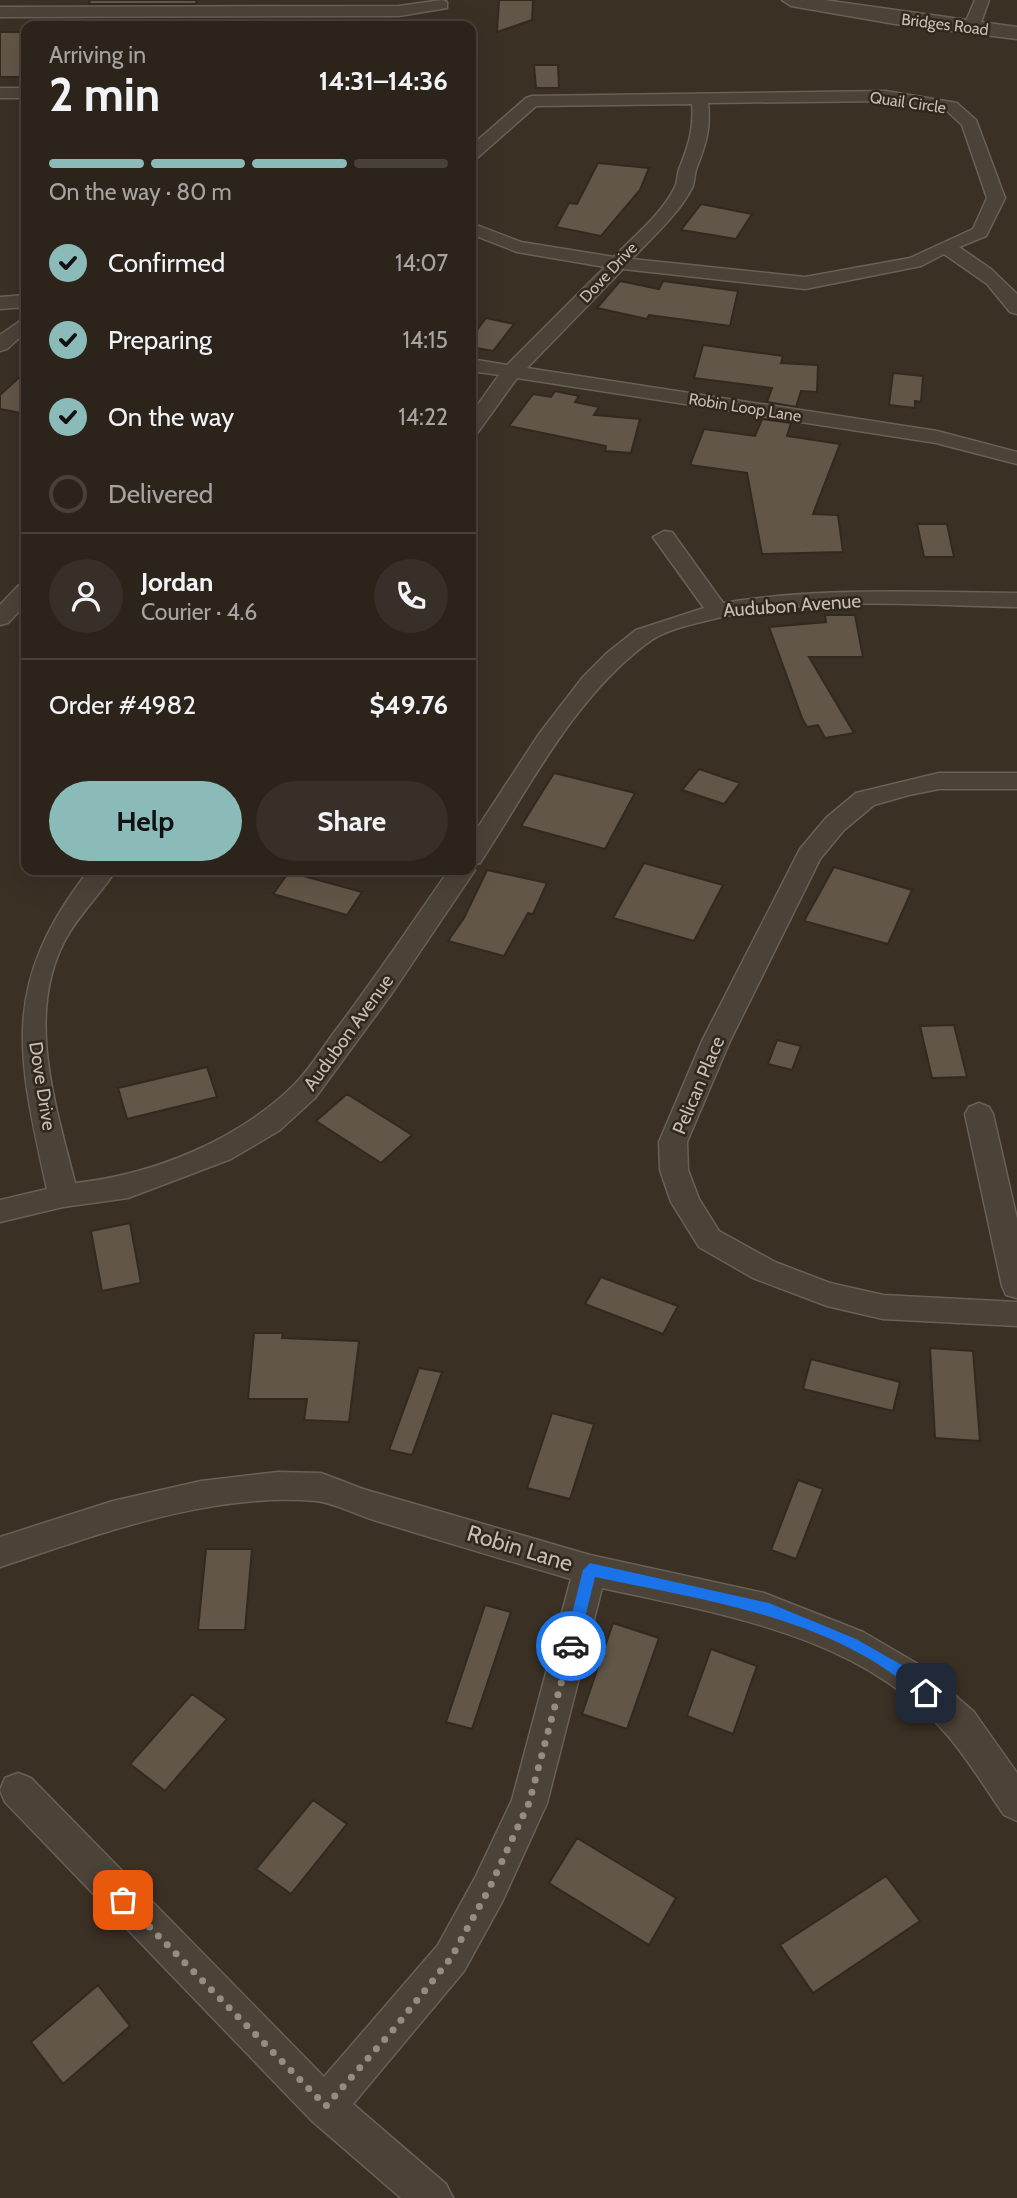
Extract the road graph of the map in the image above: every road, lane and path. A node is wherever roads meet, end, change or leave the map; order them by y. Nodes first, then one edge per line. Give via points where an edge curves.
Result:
1 (791, 0) edge
2 (982, 0) edge
3 (442, 5) dead end
4 (295, 6) edge
5 (0, 12) edge
6 (971, 28) junction
7 (1017, 33) edge
8 (0, 93) edge
9 (21, 93) edge
10 (699, 97) junction
11 (476, 150) edge
12 (476, 230) edge
13 (945, 246) junction
14 (616, 263) junction
15 (21, 301) edge
16 (0, 303) edge
17 (1017, 308) edge
18 (21, 327) edge
19 (0, 345) edge
20 (476, 366) edge
21 (512, 371) junction
22 (476, 421) edge
23 (1017, 434) edge
24 (1010, 455) edge
25 (664, 537) dead end
26 (21, 596) edge
27 (1017, 600) edge
28 (717, 610) junction
29 (0, 618) edge
30 (1017, 781) edge
31 (476, 850) edge
32 (99, 875) edge
33 (459, 875) edge
34 (979, 1114) dead end
35 (62, 1196) junction
36 (0, 1211) edge
37 (1017, 1286) edge
38 (1017, 1314) edge
39 (0, 1552) edge
40 (590, 1570) junction
41 (18, 1790) dead end
42 (1017, 1803) edge
43 (326, 2106) junction
44 (432, 2198) edge

1 - 6 street, Bridges Road
2 - 6 street
3 - 4 street via 408,11
4 - 5 street
6 - 7 street, Bridges Road
8 - 9 street
10 - 11 street, Quail Circle via 532,101
10 - 13 street, Quail Circle via 886,96 951,106 971,123 996,198 980,232
10 - 14 street, Dove Drive via 702,124 685,185 668,210
12 - 14 street, Quail Circle via 517,247
13 - 14 street, Quail Circle via 915,262 806,283
13 - 17 street via 984,271 1008,292
14 - 21 street, Dove Drive
15 - 16 street
18 - 19 street
20 - 21 street, Robin Loop Lane
21 - 22 street, Dove Drive
21 - 24 street, Robin Loop Lane via 937,437
23 - 24 street
25 - 28 street
26 - 29 street
27 - 28 street, Audubon Avenue via 815,600
28 - 31 street, Audubon Avenue via 657,629 618,657 555,732
30 - 38 street, Pelican Place via 939,781 908,786 865,799 835,824 809,855 716,1041 673,1142 674,1170 686,1202 709,1238 764,1270 827,1294 883,1307
32 - 35 street, Dove Drive via 55,937 40,968 34,1005 35,1062
33 - 35 street, Audubon Avenue via 306,1091 270,1122 221,1151 118,1190
34 - 37 street
35 - 36 street, Audubon Avenue
39 - 40 street, Robin Lane via 113,1515 201,1495 278,1486 321,1488
40 - 42 street, Robin Lane via 764,1608 851,1643 909,1677 961,1724
40 - 43 street via 529,1803 489,1889 451,1958
41 - 43 street
43 - 44 street

